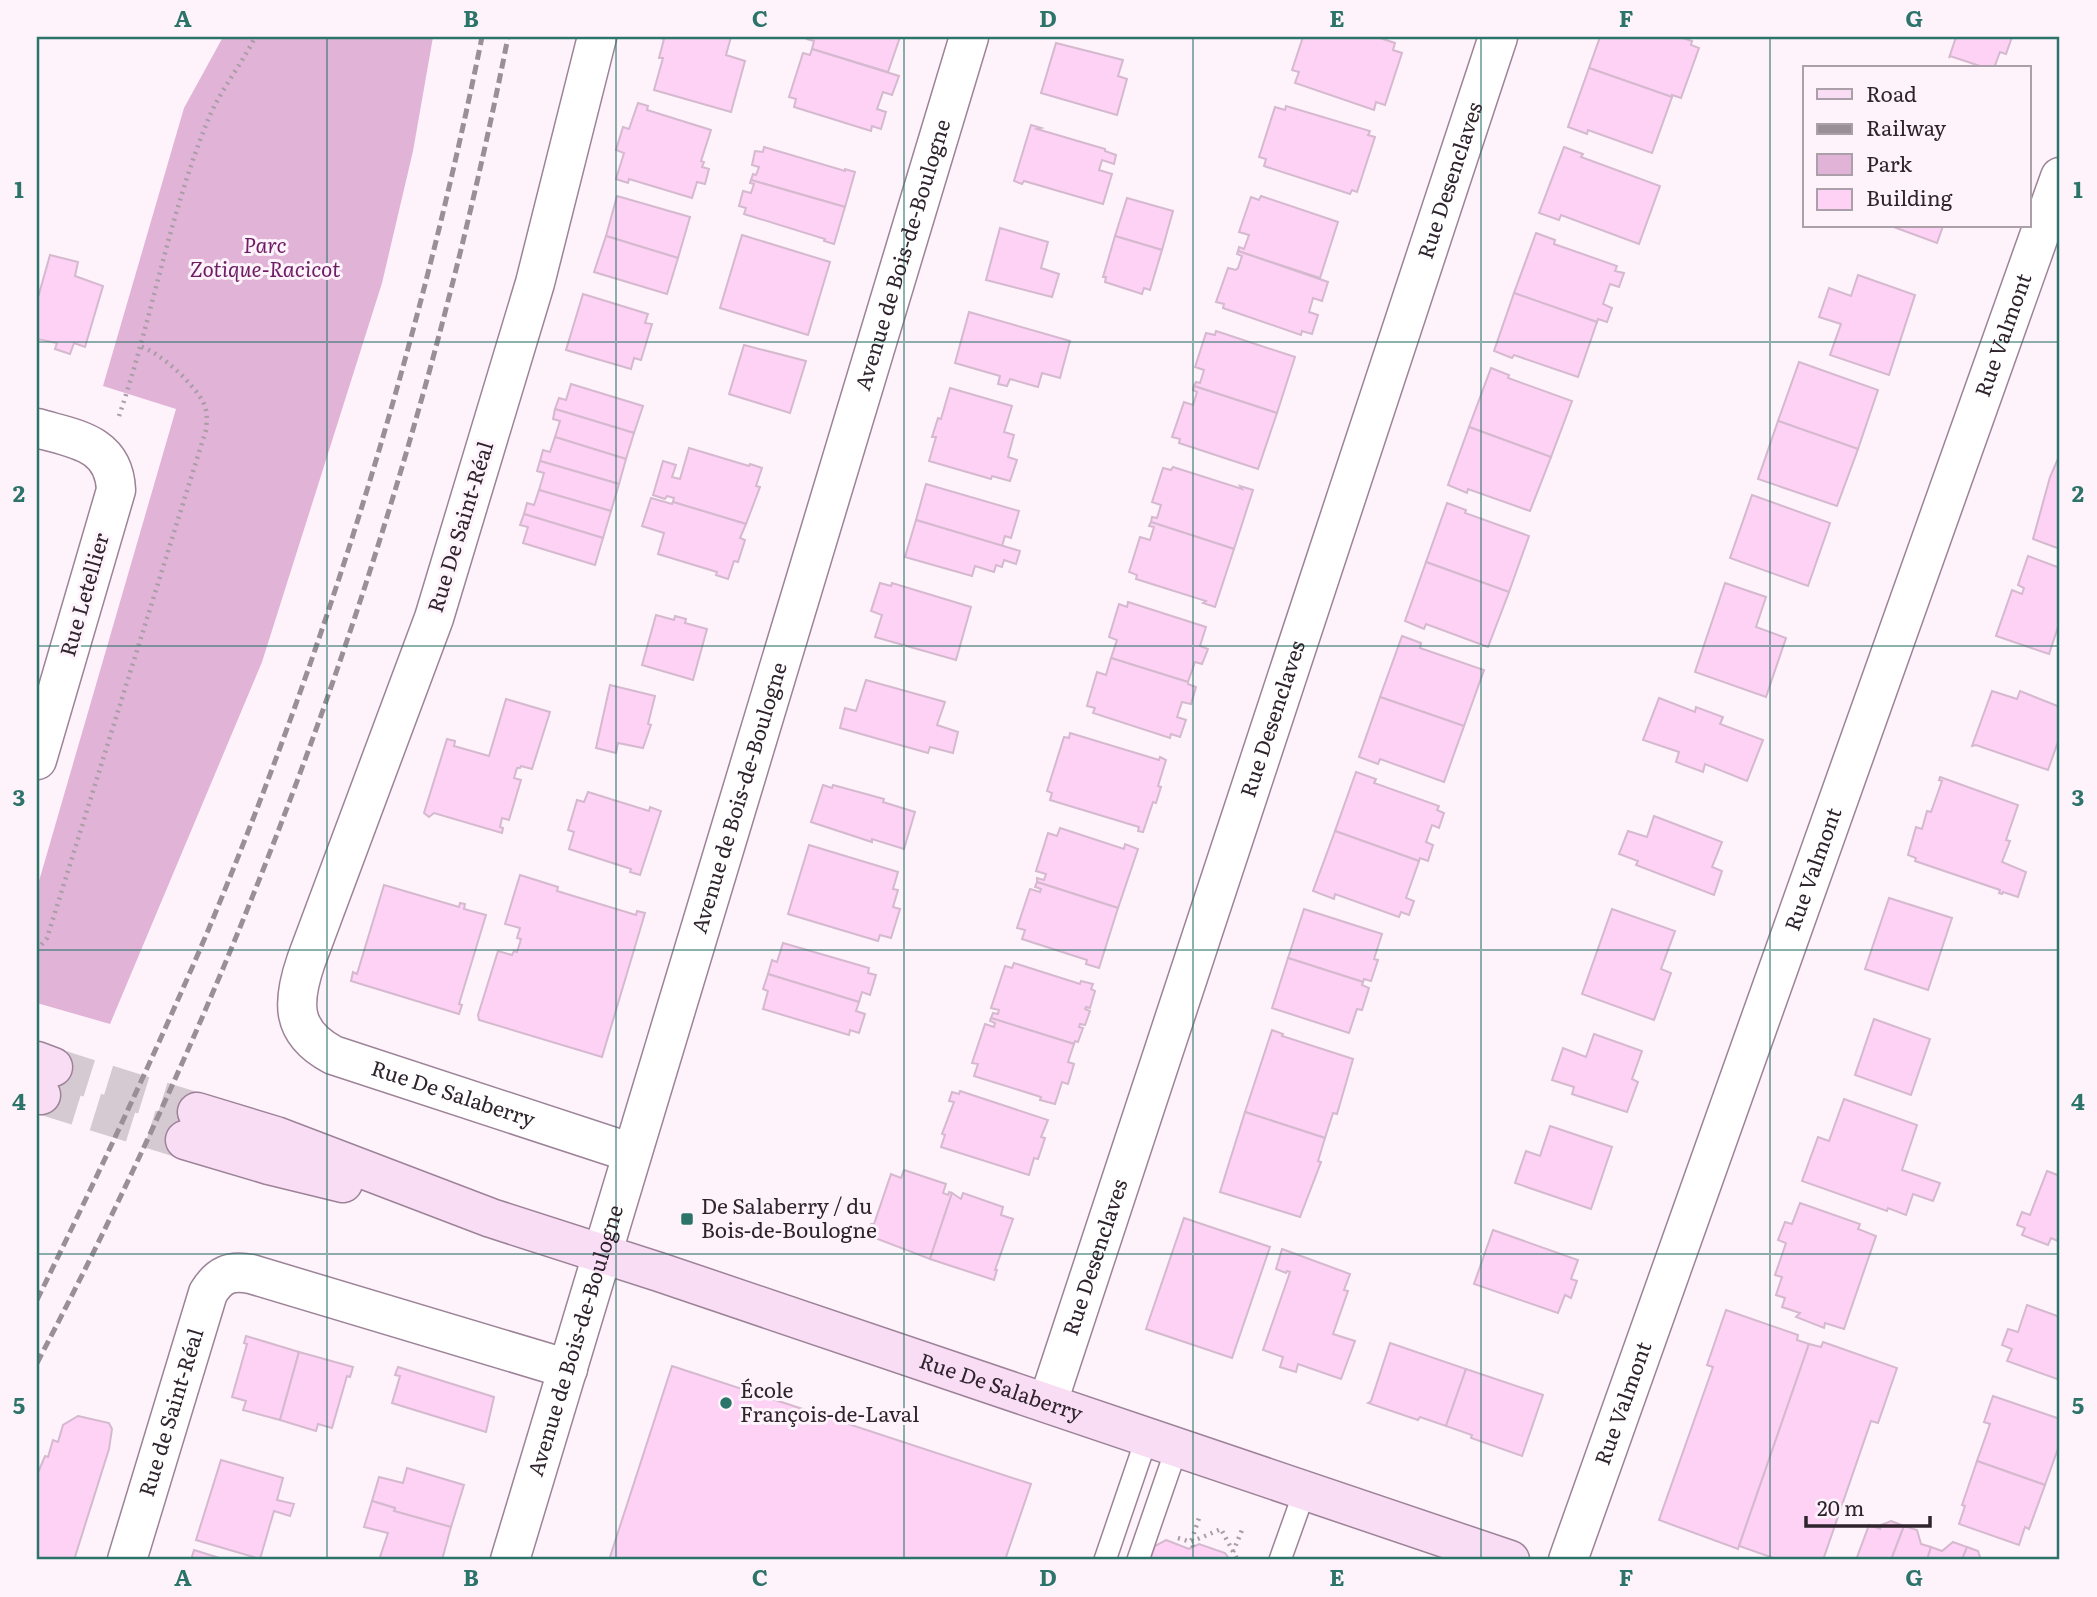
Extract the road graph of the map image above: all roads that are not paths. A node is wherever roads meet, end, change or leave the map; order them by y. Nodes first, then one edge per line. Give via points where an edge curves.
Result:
1 (597, 37) edge
2 (969, 37) edge
3 (1498, 37) edge
4 (2060, 177) edge
5 (37, 428) edge
6 (37, 760) edge
7 (297, 1008) joint
8 (191, 1126) tunnel mouth
9 (632, 1153) junction
10 (602, 1253) junction
11 (568, 1369) junction
12 (1048, 1402) junction
13 (1162, 1442) junction
14 (1305, 1490) junction
15 (127, 1560) edge
16 (510, 1560) edge
17 (1105, 1560) edge
18 (1138, 1560) edge
19 (1280, 1560) edge
20 (1510, 1560) edge
21 (1568, 1560) edge

1 - 7 street, Rue De Saint-Réal via 535,284 438,605 303,968
2 - 9 street, Avenue de Bois-de-Boulogne
3 - 12 street, Rue Desenclaves
4 - 21 street, Rue Valmont
5 - 6 street, Rue Letellier via 101,452 113,469 116,490
7 - 9 street, Rue De Salaberry via 304,1032 333,1055
8 - 10 main road, Rue De Salaberry via 276,1136 491,1217
9 - 10 street, Avenue de Bois-de-Boulogne
10 - 11 street, Avenue de Bois-de-Boulogne
10 - 12 main road, Rue De Salaberry
11 - 15 street, Rue de Saint-Réal via 251,1274 229,1272 214,1282 205,1301
11 - 16 street, Avenue de Bois-de-Boulogne
12 - 13 main road, Rue De Salaberry
13 - 14 main road, Rue De Salaberry
13 - 17 lane
13 - 18 lane
14 - 19 lane
14 - 20 main road, Rue De Salaberry

